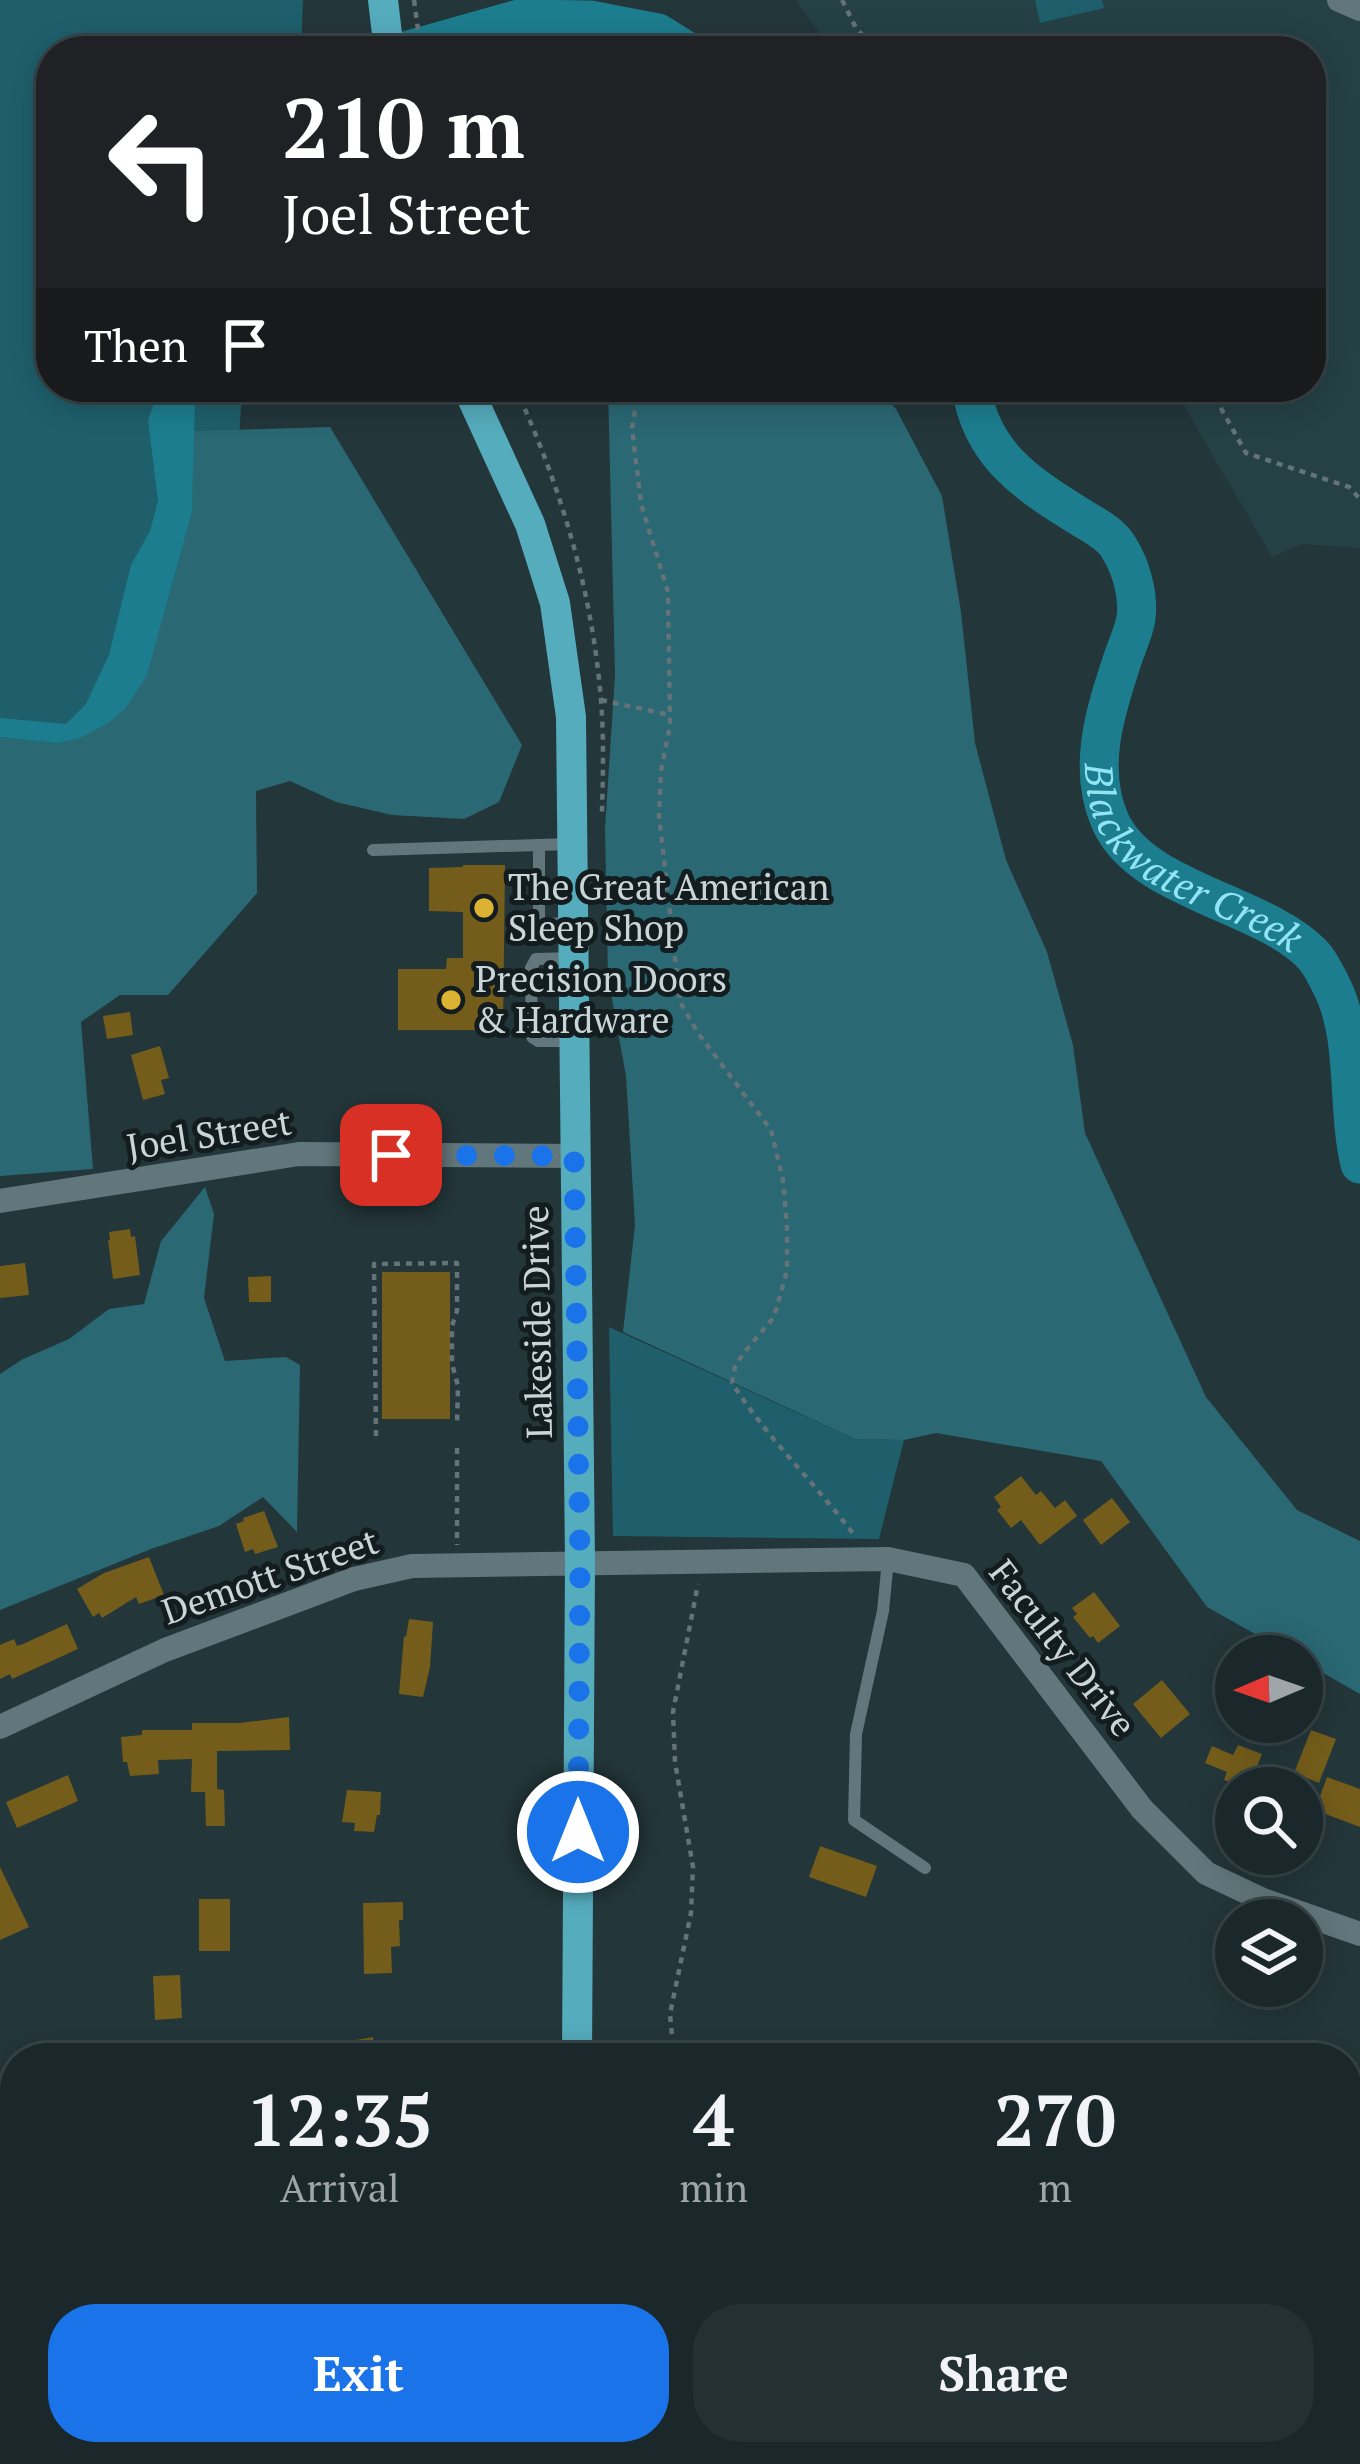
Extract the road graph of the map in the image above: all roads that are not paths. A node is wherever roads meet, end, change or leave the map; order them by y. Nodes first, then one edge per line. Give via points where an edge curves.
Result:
1 (383, 0) edge
2 (1339, 0) edge
3 (1360, 9) edge
4 (387, 36) edge
5 (473, 402) edge
6 (573, 844) junction
7 (539, 845) junction
8 (374, 850) dead end
9 (573, 923) junction
10 (573, 958) junction
11 (573, 1041) junction
12 (574, 1156) junction
13 (0, 1202) edge
14 (888, 1558) junction
15 (580, 1562) junction
16 (0, 1727) edge
17 (925, 1868) dead end
18 (1360, 1934) edge
19 (577, 2043) edge

1 - 4 main road
2 - 3 street
5 - 6 main road, Lakeside Drive via 530,524 555,603 571,717
6 - 7 lane
6 - 9 main road, Lakeside Drive
7 - 8 lane
7 - 9 lane via 540,923
9 - 10 main road, Lakeside Drive
10 - 11 main road, Lakeside Drive
10 - 11 lane via 532,962 530,1030 538,1041
11 - 12 main road, Lakeside Drive
12 - 13 street, Joel Street via 299,1154
12 - 15 main road, Lakeside Drive
14 - 15 street, Faculty Drive
14 - 17 lane via 856,1734 854,1820
14 - 18 street, Faculty Drive via 964,1575 1142,1809 1206,1873
15 - 16 street, Demott Street via 412,1566 354,1579 165,1650
15 - 19 main road, Lakeside Drive

